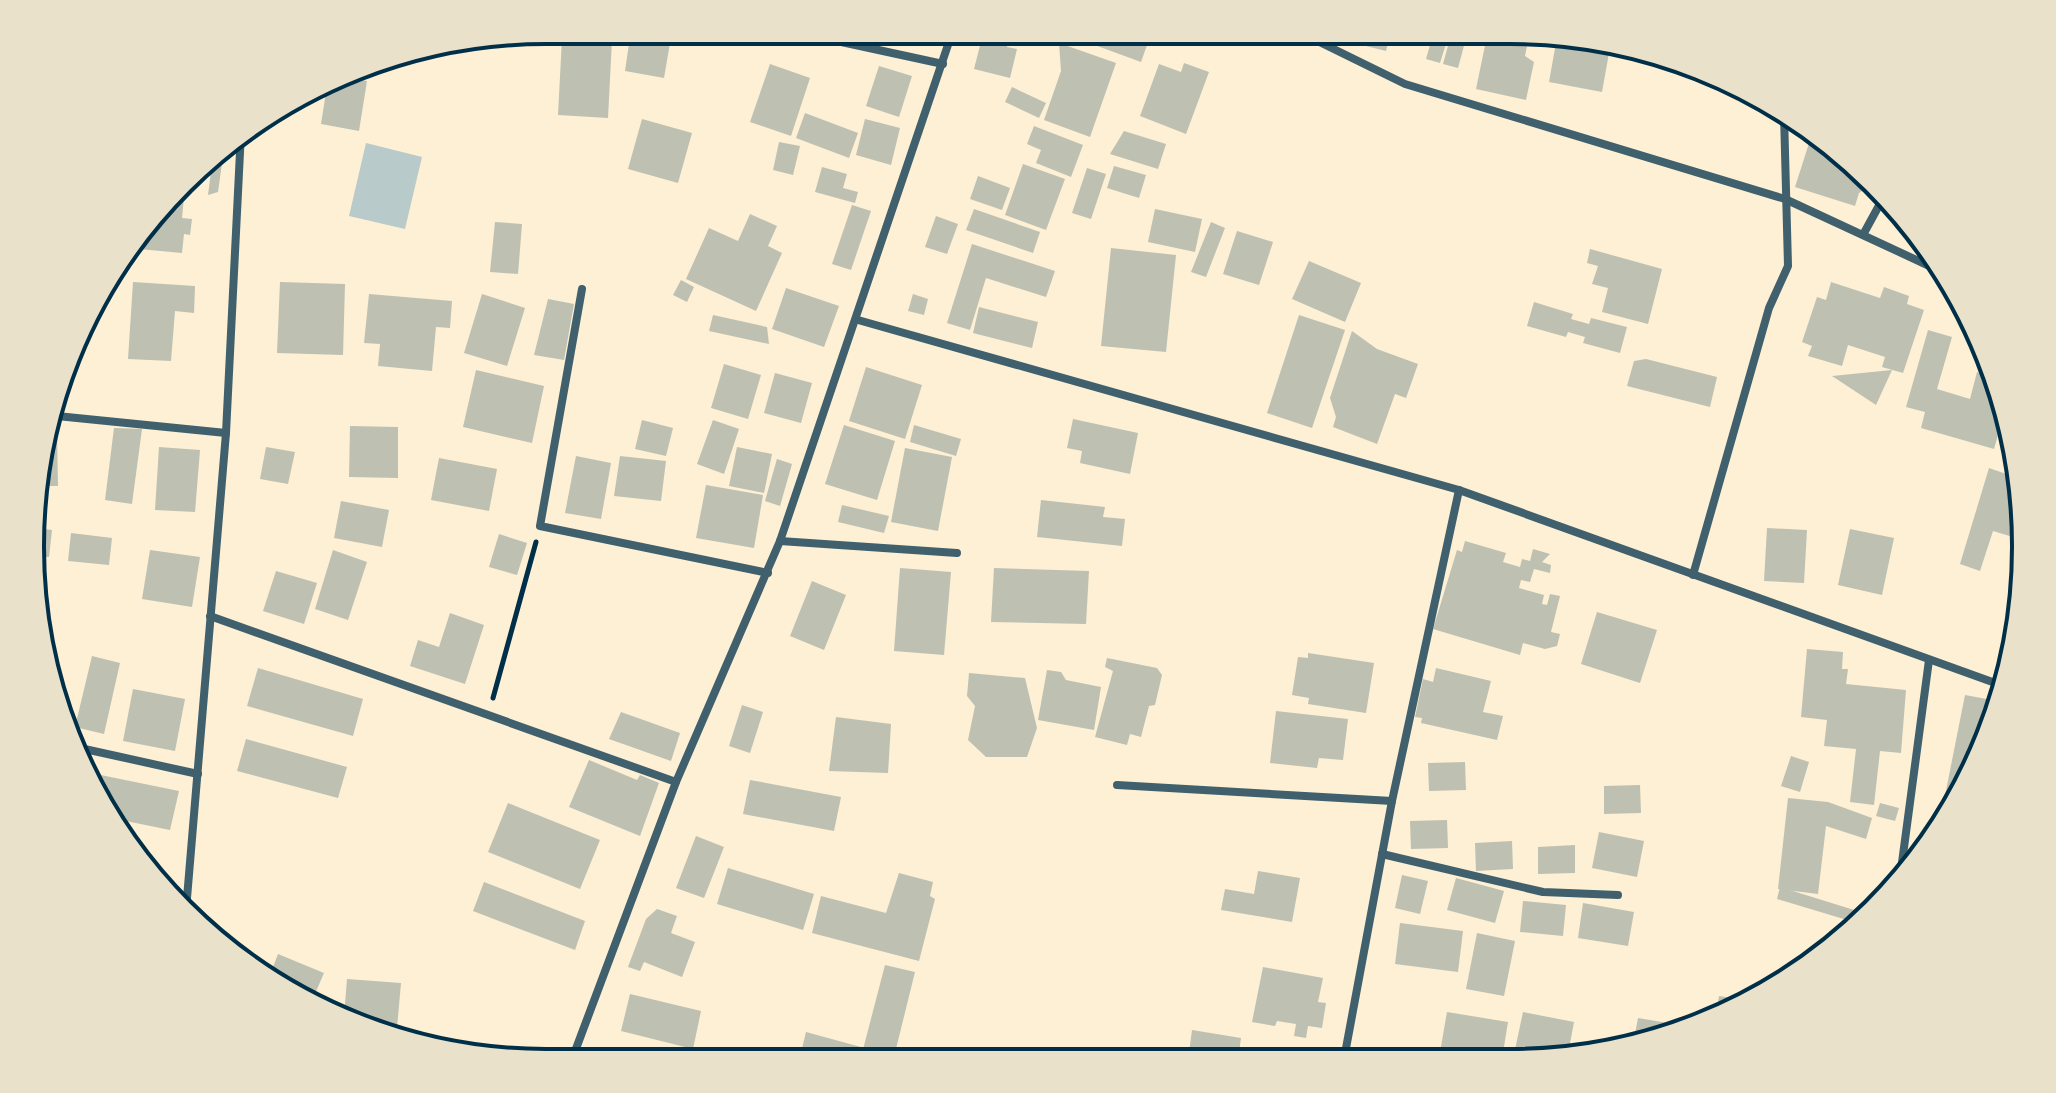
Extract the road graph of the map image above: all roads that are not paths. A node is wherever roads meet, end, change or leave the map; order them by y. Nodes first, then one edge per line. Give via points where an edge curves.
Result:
1 (851, 44) edge
2 (949, 44) edge
3 (1323, 44) edge
4 (943, 64) junction
5 (1784, 126) edge
6 (240, 149) edge
7 (1785, 199) junction
8 (1879, 206) edge
9 (1864, 233) junction
10 (1924, 263) edge
11 (582, 289) dead end
12 (858, 320) junction
13 (61, 416) edge
14 (226, 433) junction
15 (1459, 490) junction
16 (780, 541) junction
17 (957, 553) dead end
18 (768, 573) junction
19 (1693, 575) junction
20 (210, 616) junction
21 (1929, 660) junction
22 (1993, 682) edge
23 (87, 750) edge
24 (198, 774) junction
25 (676, 782) junction
26 (1117, 785) dead end
27 (1392, 801) junction
28 (1382, 854) junction
29 (1902, 859) edge
30 (1618, 895) dead end
31 (187, 898) edge
32 (576, 1049) edge
33 (1346, 1049) edge

1 - 4 street
2 - 4 street
3 - 7 street via 1405,84
4 - 12 street
5 - 7 street
6 - 14 street
7 - 9 street
7 - 19 street via 1788,266 1769,308
8 - 9 street
9 - 10 street
11 - 18 street via 540,526
12 - 15 street
12 - 16 street
13 - 14 street
14 - 20 street
15 - 19 street
15 - 27 street
16 - 17 street
16 - 18 street
18 - 25 street
19 - 21 street
20 - 24 street
20 - 25 street
21 - 22 street
21 - 29 street
23 - 24 street
24 - 31 street
25 - 32 street
26 - 27 street
27 - 28 street
28 - 30 street via 1543,892
28 - 33 street

